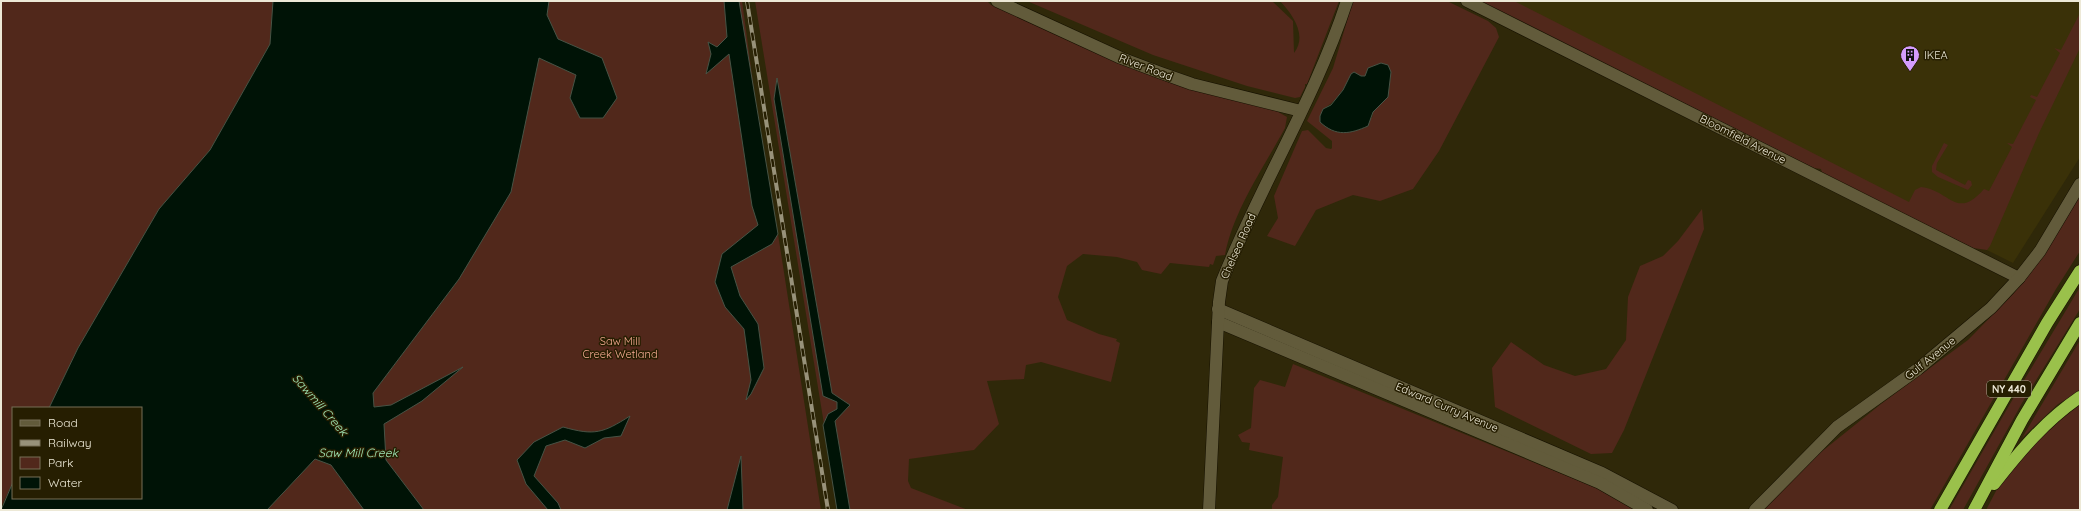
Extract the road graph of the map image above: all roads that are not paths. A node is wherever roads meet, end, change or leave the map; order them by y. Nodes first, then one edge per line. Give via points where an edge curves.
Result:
1 (997, 1) edge
2 (1347, 1) edge
3 (1467, 1) edge
4 (1301, 111) junction
5 (2080, 184) edge
6 (2080, 271) edge
7 (2019, 278) junction
8 (1218, 309) junction
9 (1218, 322) junction
10 (2080, 322) edge
11 (1352, 373) junction
12 (2080, 397) edge
13 (1209, 510) edge
14 (1647, 510) edge
15 (1672, 510) edge
16 (1755, 510) edge
17 (1940, 510) edge
18 (1974, 510) edge
19 (1978, 510) edge

1 - 4 street, River Road via 1121,58 1161,73 1192,84
2 - 4 street, Chelsea Road
3 - 7 street, Bloomfield Avenue
4 - 8 street, Chelsea Road via 1230,260 1222,281
5 - 7 street, Gulf Avenue via 2040,251
6 - 17 highway, NY 440 via 2047,322
7 - 16 street, Gulf Avenue via 1991,308 1918,370 1837,427
8 - 9 street, Chelsea Road
8 - 11 street, Edward Curry Avenue
9 - 11 street, Edward Curry Avenue
9 - 13 street, Chelsea Road
10 - 18 highway, NY 440 via 2022,420
11 - 14 street, Edward Curry Avenue via 1600,484
11 - 15 street, Edward Curry Avenue via 1602,473
12 - 19 highway via 2034,435 1989,490

